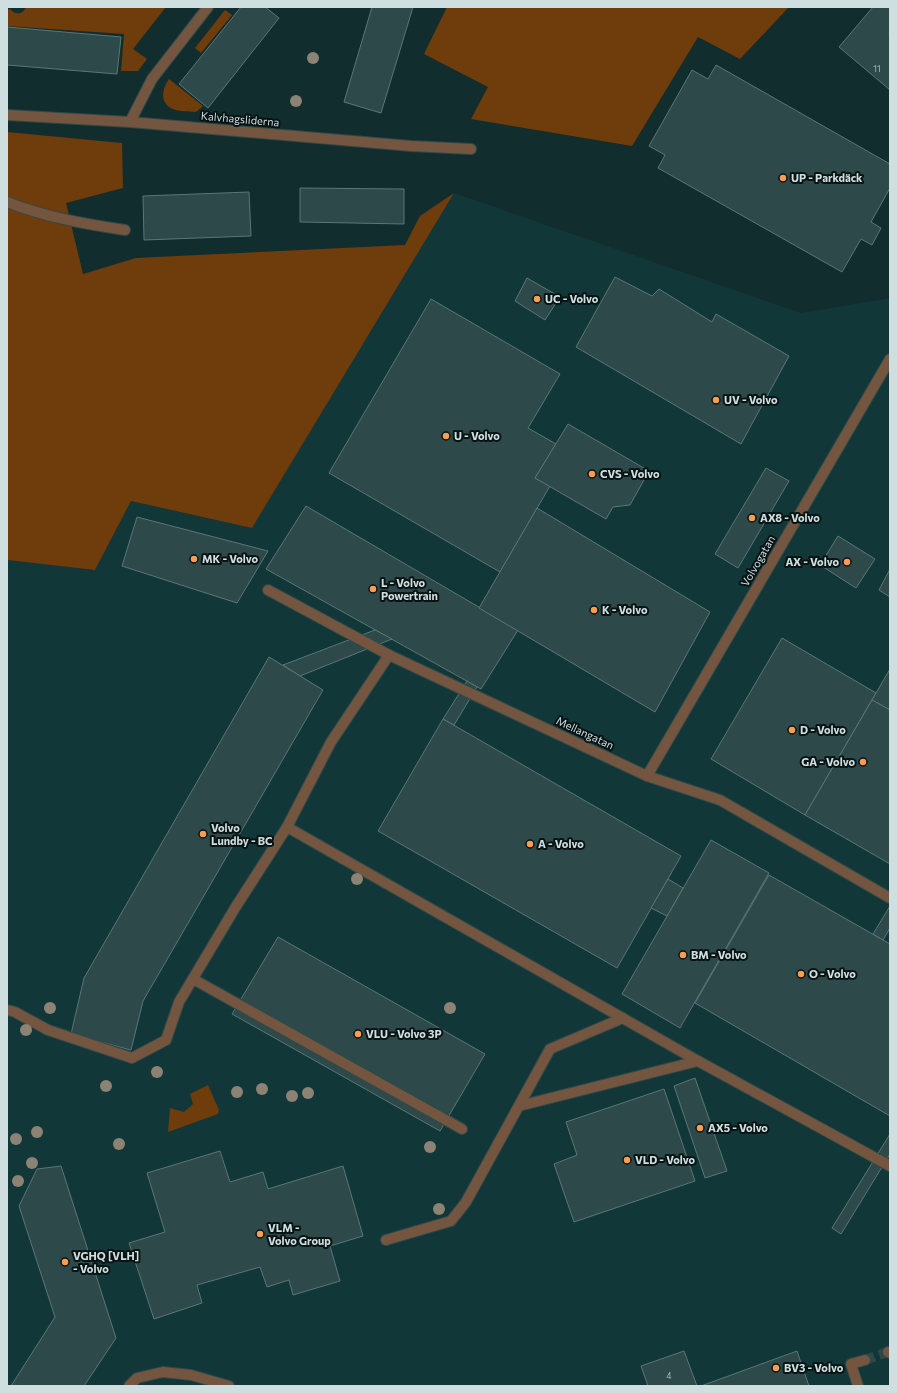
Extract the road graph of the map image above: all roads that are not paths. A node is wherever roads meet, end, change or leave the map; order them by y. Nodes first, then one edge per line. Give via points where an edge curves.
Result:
1 (208, 7) edge
2 (7, 115) edge
3 (130, 122) junction
4 (471, 149) dead end
5 (7, 202) edge
6 (125, 230) dead end
7 (890, 359) edge
8 (268, 590) dead end
9 (389, 655) junction
10 (647, 776) junction
11 (287, 827) junction
12 (890, 898) edge
13 (193, 979) junction
14 (11, 1011) edge
15 (623, 1018) junction
16 (698, 1061) junction
17 (519, 1106) junction
18 (462, 1129) dead end
19 (890, 1166) edge
20 (386, 1240) dead end
21 (864, 1360) tunnel mouth
22 (129, 1386) edge
23 (229, 1386) edge
24 (858, 1386) edge

1 - 3 street via 152,79
2 - 3 street, Kalvhagsliderna
3 - 4 street, Kalvhagsliderna
5 - 6 street via 54,217
7 - 10 street, Volvogatan
8 - 9 street, Mellangatan
9 - 10 street, Mellangatan
9 - 11 street via 331,742
10 - 12 street, Mellangatan via 720,800
11 - 13 street
11 - 15 street
13 - 14 street via 179,1002 166,1040 132,1058 48,1030
13 - 18 street
15 - 16 street
15 - 17 street via 550,1048
16 - 17 street
16 - 19 street
17 - 20 street via 466,1202 451,1221
21 - 24 street via 851,1364
22 - 23 street via 137,1378 163,1372 190,1375

